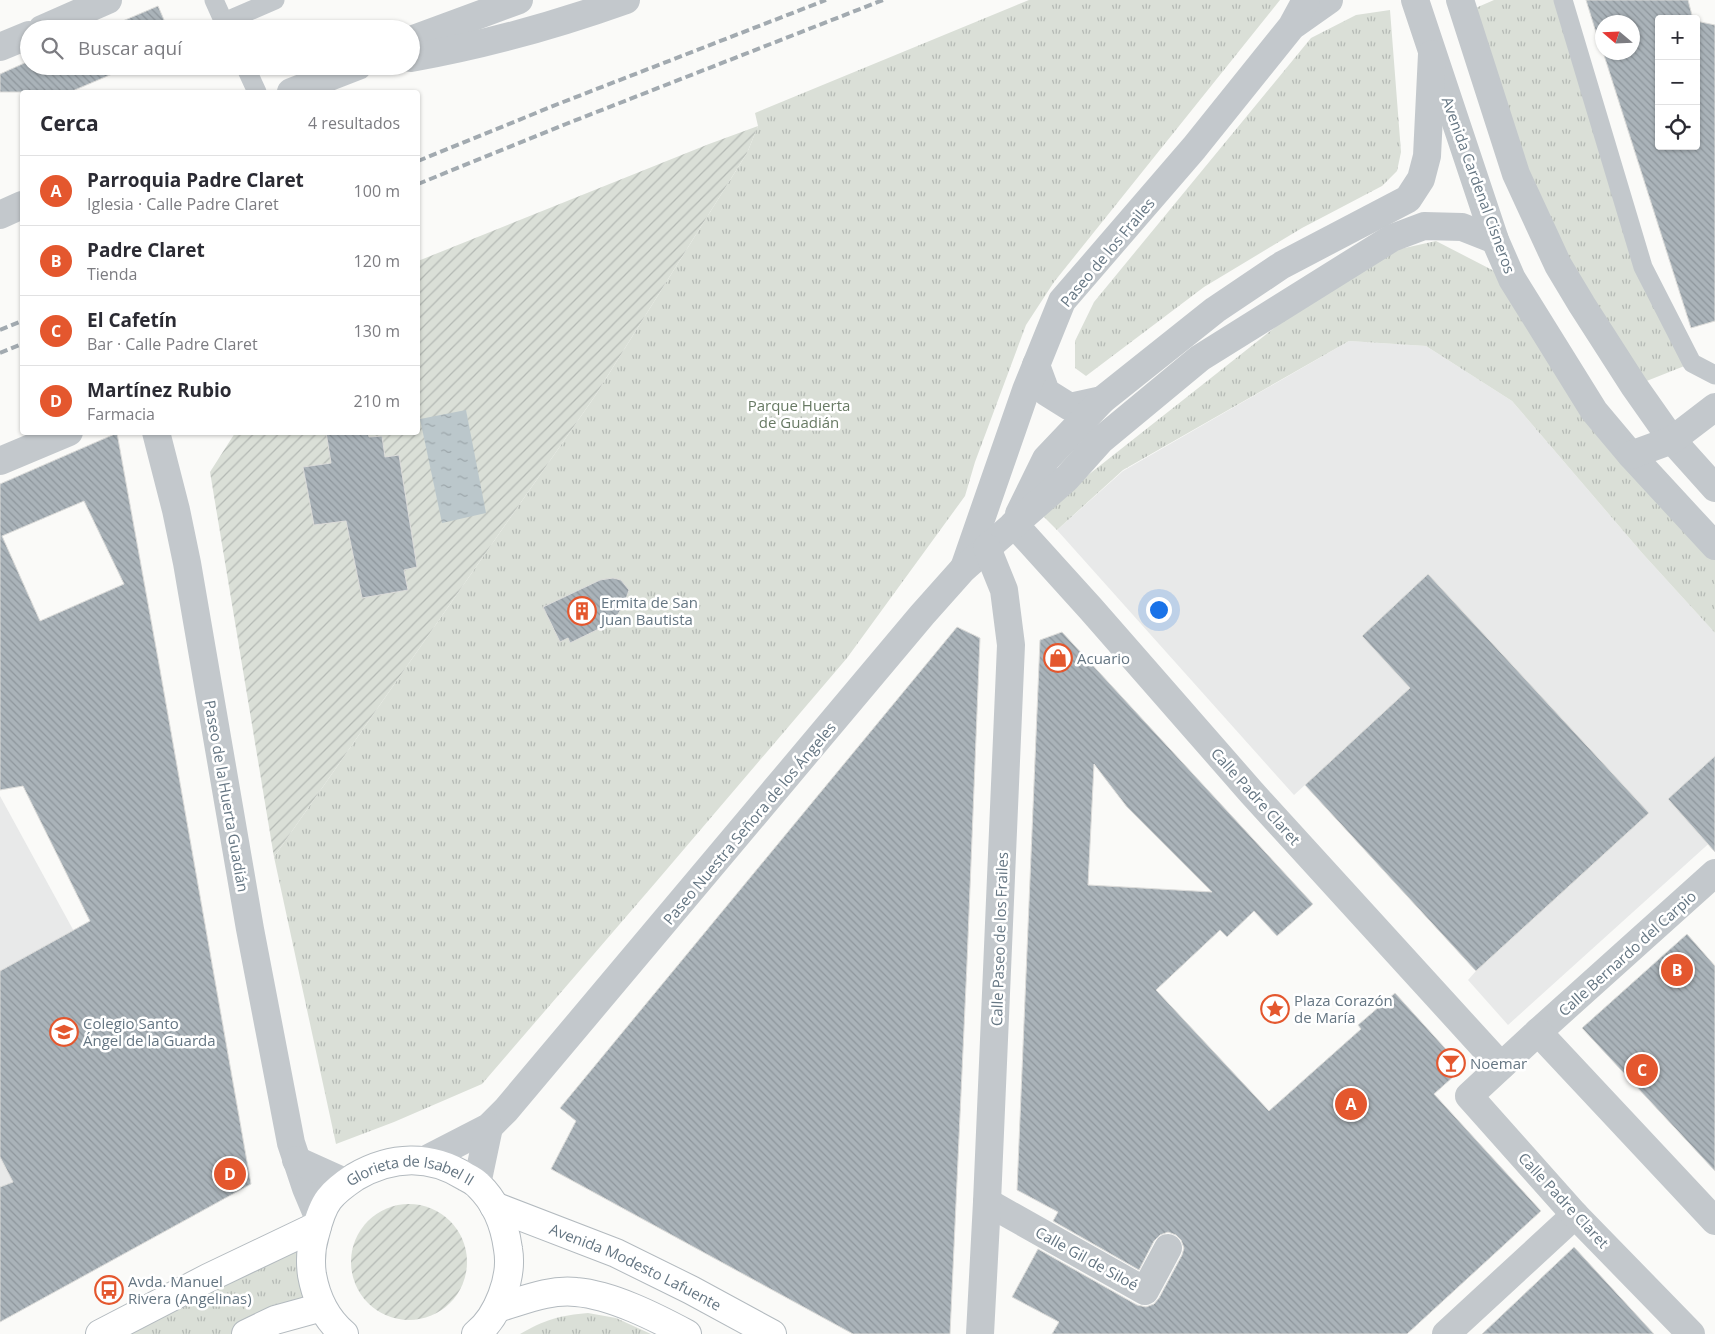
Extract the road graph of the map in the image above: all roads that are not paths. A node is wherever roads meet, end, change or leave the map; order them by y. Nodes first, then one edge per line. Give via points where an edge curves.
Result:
1 (108, 0) edge
2 (214, 0) edge
3 (276, 0) edge
4 (519, 0) edge
5 (626, 0) edge
6 (1306, 0) edge
7 (1329, 0) edge
8 (1563, 0) edge
9 (1462, 6) edge
10 (1419, 12) edge
11 (62, 20) edge
12 (224, 20) edge
13 (236, 20) edge
14 (1292, 26) junction
15 (420, 37) edge
16 (20, 38) edge
17 (0, 47) edge
18 (1432, 54) junction
19 (420, 56) edge
20 (249, 75) edge
21 (337, 75) edge
22 (256, 90) edge
23 (296, 90) edge
24 (20, 206) edge
25 (0, 215) edge
26 (1495, 240) junction
27 (1036, 365) junction
28 (1715, 375) edge
29 (1102, 400) junction
30 (1715, 408) edge
31 (62, 435) edge
32 (157, 435) edge
33 (1672, 440) junction
34 (1631, 455) junction
35 (0, 461) edge
36 (1715, 488) edge
37 (1014, 524) junction
38 (1715, 546) edge
39 (987, 548) junction
40 (963, 569) junction
41 (1715, 873) edge
42 (1538, 1032) junction
43 (1501, 1066) junction
44 (489, 1127) junction
45 (296, 1160) junction
46 (423, 1161) junction
47 (346, 1183) junction
48 (477, 1184) junction
49 (987, 1202) junction
50 (494, 1206) junction
51 (1575, 1215) junction
52 (1715, 1221) edge
53 (318, 1222) junction
54 (1168, 1248) dead end
55 (322, 1307) junction
56 (497, 1308) junction
57 (100, 1334) edge
58 (246, 1334) edge
59 (342, 1334) edge
60 (476, 1334) edge
61 (687, 1334) edge
62 (772, 1334) edge
63 (980, 1334) edge
64 (1446, 1334) edge
65 (1690, 1334) edge

1 - 11 street
2 - 12 lane
3 - 13 lane
4 - 15 street
5 - 19 street via 572,20
6 - 14 street, Paseo de los Frailes
7 - 14 street, Paseo de los Frailes
8 - 28 lane via 1643,267 1692,363
9 - 33 street via 1516,174 1558,265
10 - 18 street, Avenida Cardenal Cisneros
14 - 27 street, Paseo de los Frailes via 1194,148 1062,301
16 - 17 street
18 - 26 street, Avenida Cardenal Cisneros
18 - 29 street, Paseo Nuestra Señora de los Ángeles via 1428,156 1421,179 1408,199 1282,265 1215,310
20 - 22 lane
21 - 23 street
24 - 25 street
26 - 34 street, Avenida Cardenal Cisneros via 1512,279 1589,402
26 - 37 street, Paseo Nuestra Señora de los Ángeles via 1462,227 1424,226 1392,238 1200,358 1101,440 1066,480
27 - 29 street via 1046,392 1070,407
27 - 40 street, Paseo de los Frailes
29 - 37 street, Paseo Nuestra Señora de los Ángeles via 1046,459
30 - 33 street
31 - 35 street
32 - 45 street, Paseo de la Huerta Guadián via 185,554 250,929
33 - 34 street
33 - 36 street
34 - 38 street, Avenida Cardenal Cisneros
37 - 39 street, Paseo Nuestra Señora de los Ángeles
37 - 43 street, Calle Padre Claret via 1252,793
39 - 40 street, Paseo Nuestra Señora de los Ángeles
39 - 49 street, Calle Paseo de los Frailes via 1004,590 1012,645
40 - 44 street, Paseo Nuestra Señora de los Ángeles via 513,1103
41 - 42 street, Calle Bernardo del Carpio
42 - 43 street, Calle Padre Claret
42 - 52 street
43 - 51 street, Calle Padre Claret via 1469,1096
44 - 46 street, Paseo Nuestra Señora de los Ángeles
44 - 48 street
45 - 47 street
45 - 53 street, Paseo de la Huerta Guadián
46 - 47 main road, Glorieta de Isabel II via 397,1161 371,1168
46 - 48 main road, Glorieta de Isabel II via 454,1169
47 - 53 main road, Glorieta de Isabel II via 329,1199
48 - 50 main road, Glorieta de Isabel II
49 - 54 street, Calle Gil de Siloé via 1145,1290
49 - 63 street, Calle Paseo de los Frailes
50 - 56 main road, Glorieta de Isabel II via 506,1231 510,1257 506,1284
50 - 62 main road, Avenida Modesto Lafuente via 616,1254
51 - 64 street
51 - 65 street, Calle Padre Claret
53 - 55 main road, Glorieta de Isabel II via 311,1267
53 - 57 main road
55 - 58 main road via 275,1320
55 - 59 main road, Glorieta de Isabel II
56 - 60 main road, Glorieta de Isabel II
56 - 61 main road via 548,1294 575,1292 603,1297

